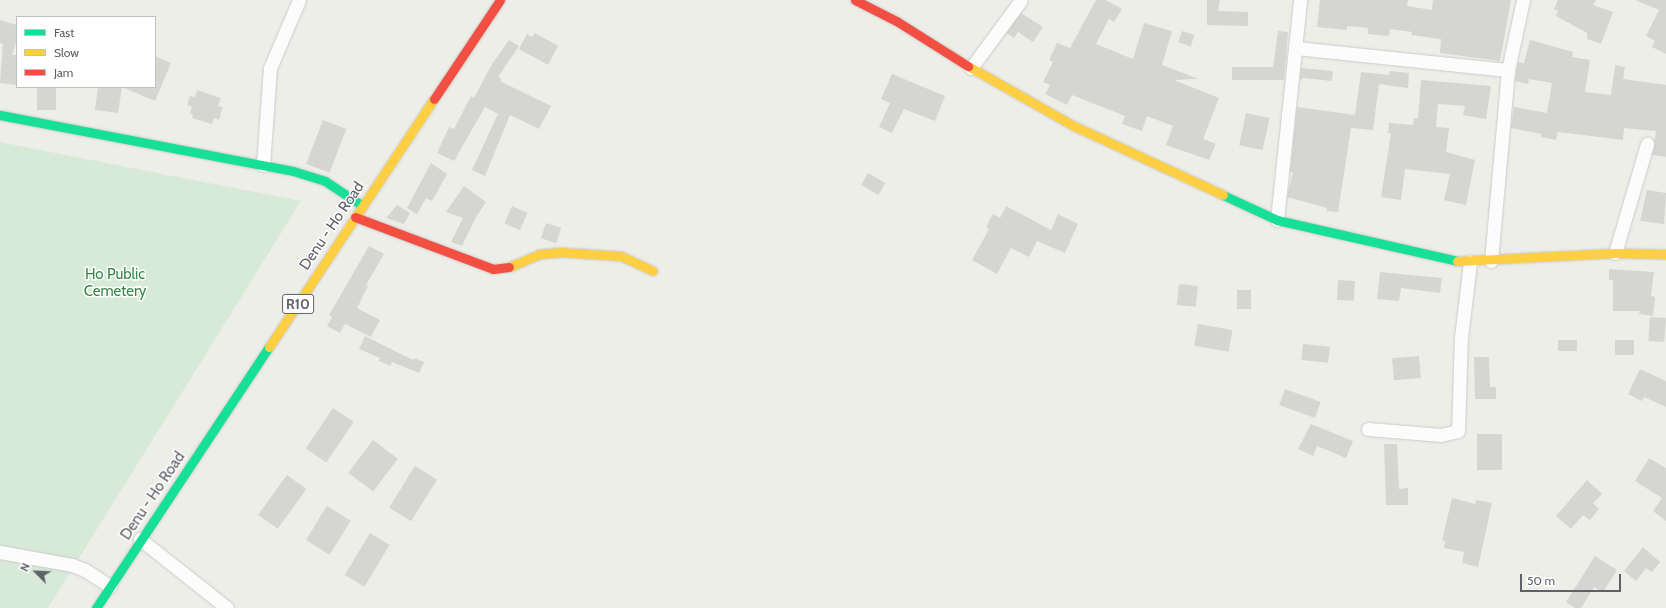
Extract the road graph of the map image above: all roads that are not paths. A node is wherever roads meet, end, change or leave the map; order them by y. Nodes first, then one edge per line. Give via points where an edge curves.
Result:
1 (299, 0) edge
2 (500, 0) edge
3 (855, 0) edge
4 (1021, 0) edge
5 (1300, 0) edge
6 (1523, 0) edge
7 (1295, 48) junction
8 (971, 68) junction
9 (1508, 70) junction
10 (0, 115) edge
11 (1646, 144) dead end
12 (263, 165) junction
13 (363, 206) junction
14 (355, 217) junction
15 (1277, 220) junction
16 (1615, 253) junction
17 (1666, 254) edge
18 (1491, 261) junction
19 (1470, 262) junction
20 (653, 271) dead end
21 (1368, 429) dead end
22 (140, 539) junction
23 (0, 552) edge
24 (110, 586) junction
25 (96, 608) edge
26 (227, 608) edge

1 - 12 street via 270,68
2 - 13 street, Denu - Ho Road / R10
3 - 8 street via 898,22
4 - 8 street
5 - 7 street
6 - 9 street
7 - 9 street
7 - 15 street
8 - 15 street via 1074,126
9 - 18 street
10 - 12 street
11 - 16 street
12 - 13 street via 325,181
13 - 14 street, Denu - Ho Road / R10
14 - 20 street via 493,269 513,266 539,254 560,252 621,256
14 - 22 street, Denu - Ho Road / R10 via 231,407
15 - 19 street via 1450,260
16 - 17 street
16 - 18 street
18 - 19 street
19 - 21 street via 1460,338 1458,431 1441,436
22 - 24 street, Denu - Ho Road / R10
22 - 26 street
23 - 24 street via 72,565
24 - 25 street, Denu - Ho Road / R10

